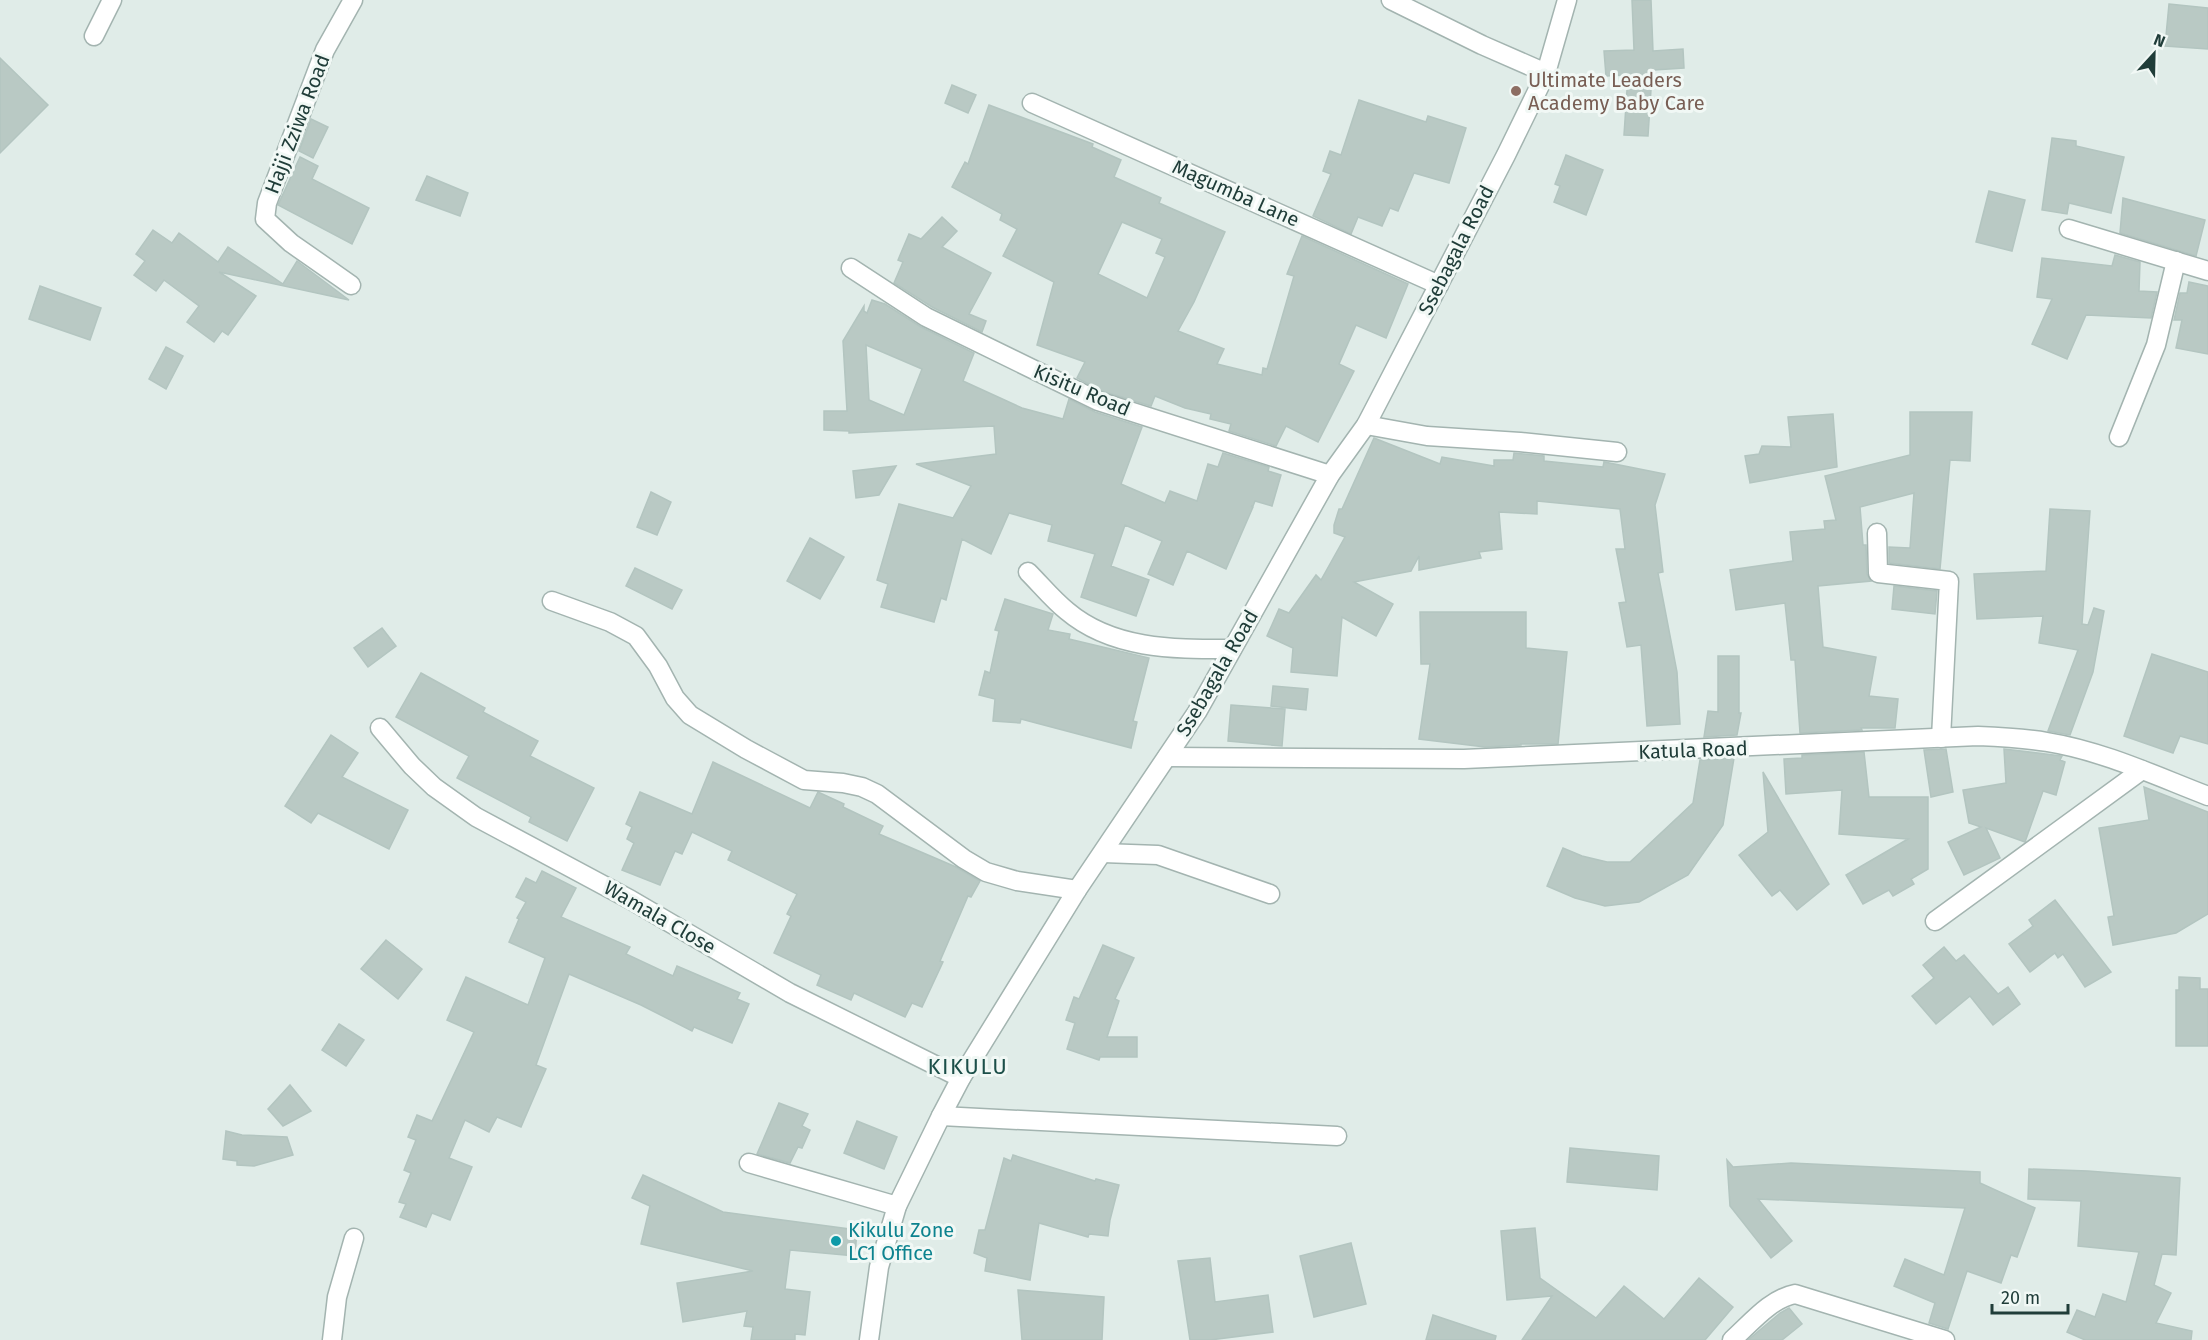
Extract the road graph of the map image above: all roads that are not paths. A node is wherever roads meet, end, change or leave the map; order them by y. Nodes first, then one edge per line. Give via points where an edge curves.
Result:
1 (112, 0) edge
2 (353, 0) edge
3 (1391, 0) edge
4 (1568, 0) edge
5 (94, 36) dead end
6 (1546, 73) junction
7 (1032, 103) dead end
8 (2069, 229) dead end
9 (2176, 261) junction
10 (850, 268) dead end
11 (2208, 271) edge
12 (351, 285) dead end
13 (1438, 285) junction
14 (1366, 425) junction
15 (2120, 437) dead end
16 (1617, 452) dead end
17 (1330, 475) junction
18 (1877, 533) dead end
19 (1028, 572) dead end
20 (552, 601) dead end
21 (1232, 649) junction
22 (380, 728) dead end
23 (1941, 738) junction
24 (1167, 757) junction
25 (2142, 770) junction
26 (2208, 796) edge
27 (1103, 853) junction
28 (1077, 890) junction
29 (1270, 894) dead end
30 (1935, 921) dead end
31 (961, 1078) junction
32 (941, 1116) junction
33 (1337, 1136) dead end
34 (749, 1163) dead end
35 (897, 1206) junction
36 (354, 1238) dead end
37 (333, 1340) edge
38 (869, 1340) edge
39 (1732, 1340) edge
40 (1945, 1340) edge

1 - 5 street
2 - 12 street, Hajji Zziwa Road via 325,50 267,203 266,219 291,243
3 - 6 street
4 - 6 street, Ssebagala Road
6 - 13 street, Ssebagala Road
7 - 13 street, Magumba Lane
8 - 9 street
9 - 11 street
9 - 15 street via 2156,345
10 - 17 street, Kisitu Road via 926,317 1098,401
13 - 14 street, Ssebagala Road
14 - 16 street via 1427,436
14 - 17 street, Ssebagala Road
17 - 21 street, Ssebagala Road
18 - 23 street via 1878,573 1949,581
19 - 21 street via 1068,612 1101,634 1144,645
20 - 28 street via 636,636 690,715 782,770 804,780 843,783 877,794 986,872
21 - 24 street, Ssebagala Road
22 - 31 street, Wamala Close via 434,787 476,817 790,993
23 - 24 street, Katula Road via 1464,759
23 - 25 street, Katula Road via 1978,736 2049,742
24 - 27 street, Ssebagala Road
25 - 26 street, Katula Road
25 - 30 street
27 - 28 street, Ssebagala Road
27 - 29 street via 1158,855
28 - 31 street, Ssebagala Road
31 - 32 street, Ssebagala Road
32 - 33 street
32 - 35 street, Ssebagala Road
34 - 35 street
35 - 38 street, Ssebagala Road via 879,1267
36 - 37 street via 337,1297
39 - 40 street via 1774,1303 1795,1294

